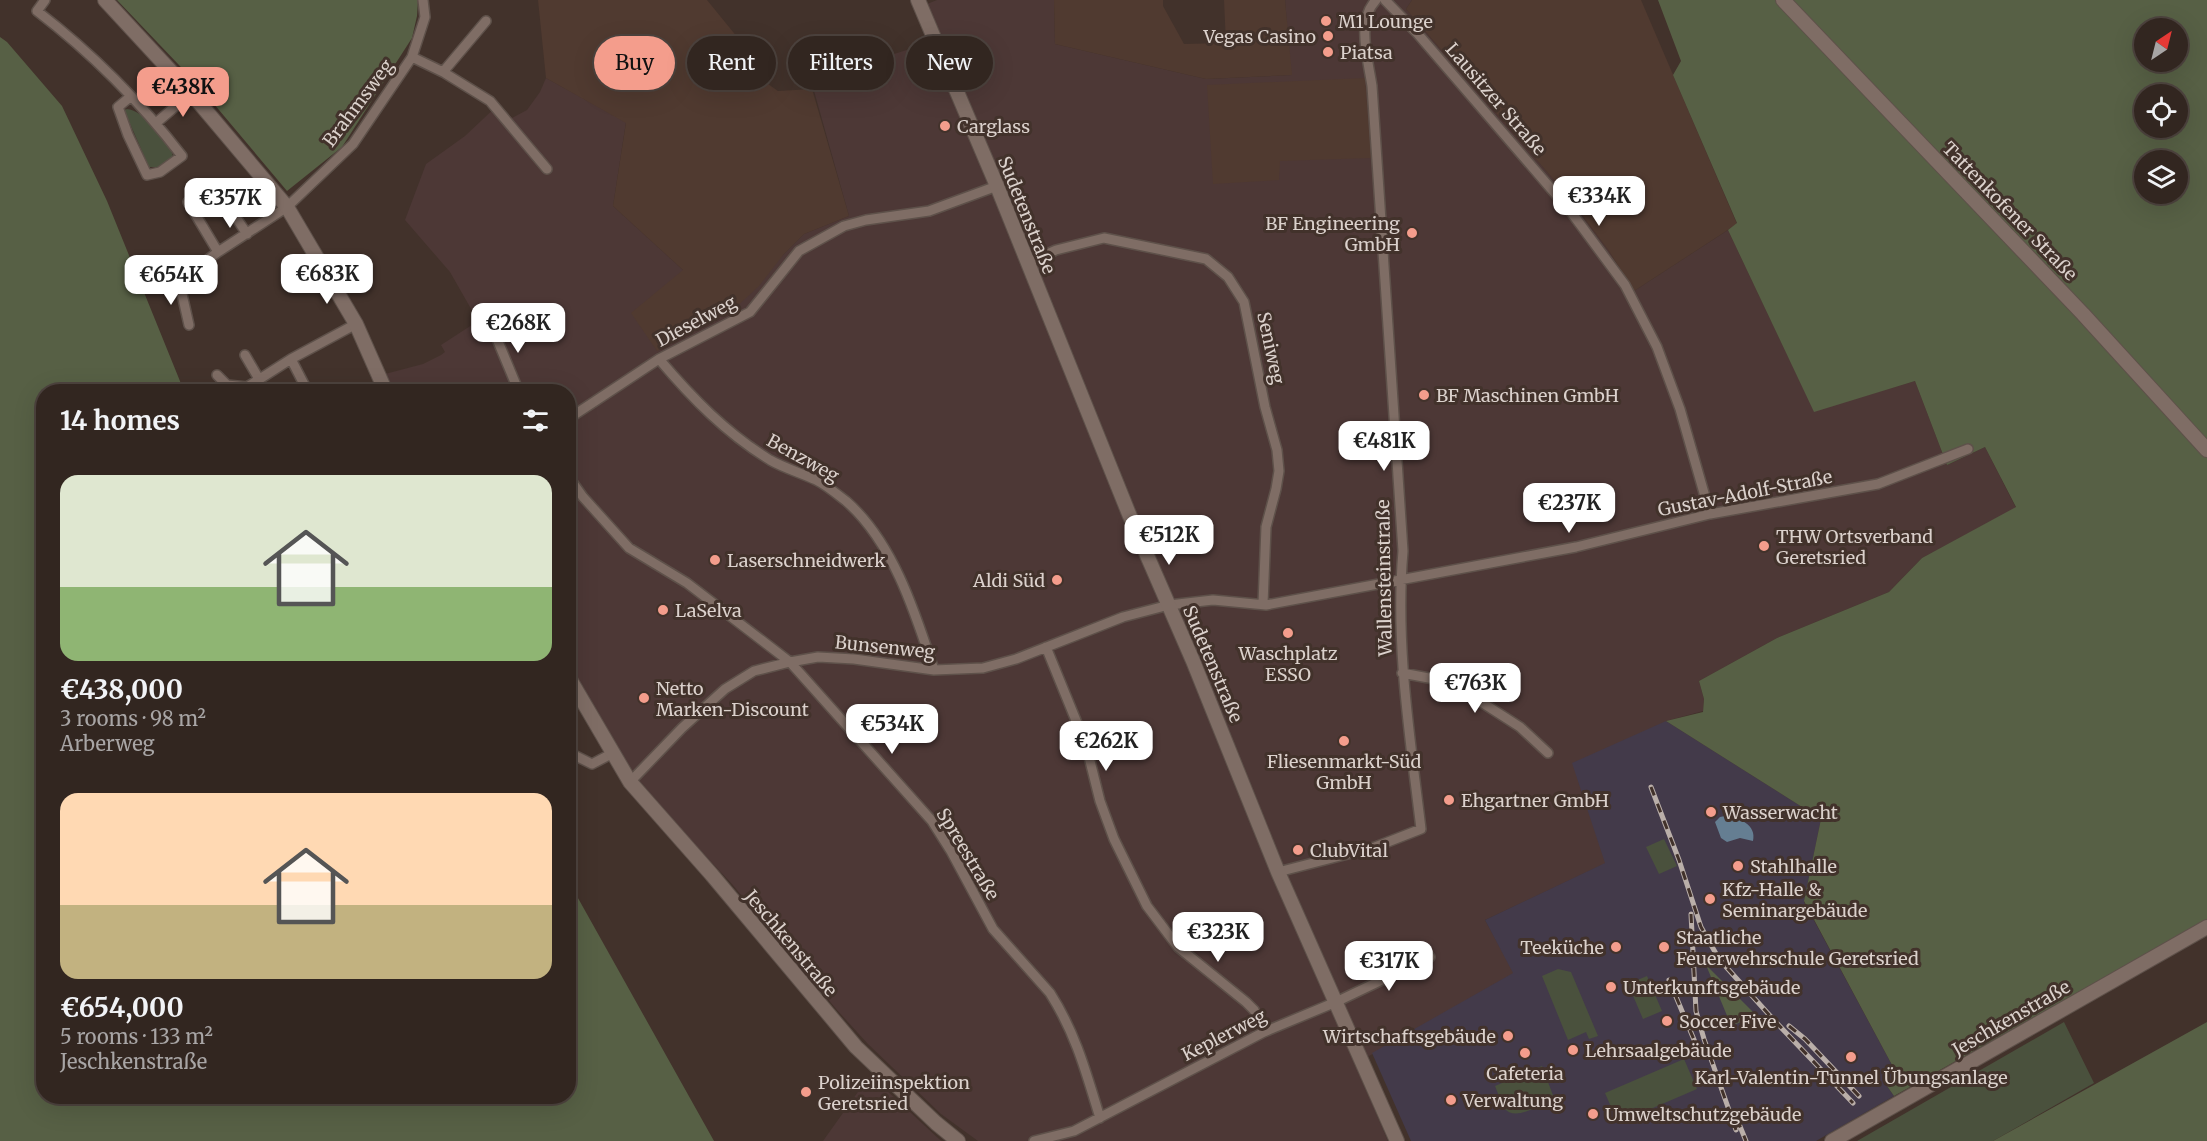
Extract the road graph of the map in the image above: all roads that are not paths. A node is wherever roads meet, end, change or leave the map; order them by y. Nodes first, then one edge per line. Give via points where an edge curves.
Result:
1 (45, 0) edge
2 (105, 0) edge
3 (423, 0) edge
4 (918, 0) edge
5 (1376, 0) edge
6 (1385, 0) edge
7 (1784, 0) edge
8 (486, 21) dead end
9 (412, 57) junction
10 (443, 72) junction
11 (191, 93) junction
12 (130, 97) junction
13 (156, 123) junction
14 (547, 169) dead end
15 (997, 186) junction
16 (219, 192) dead end
17 (188, 202) dead end
18 (287, 207) junction
19 (247, 234) junction
20 (218, 252) junction
21 (171, 262) dead end
22 (1027, 263) junction
23 (179, 281) junction
24 (356, 324) junction
25 (189, 325) dead end
26 (492, 327) dead end
27 (245, 355) dead end
28 (659, 358) junction
29 (291, 359) junction
30 (217, 375) dead end
31 (259, 379) junction
32 (225, 384) edge
33 (253, 384) edge
34 (305, 384) edge
35 (382, 384) edge
36 (516, 384) edge
37 (576, 414) edge
38 (1968, 449) dead end
39 (2207, 450) edge
40 (576, 487) edge
41 (1710, 513) junction
42 (1401, 580) junction
43 (1263, 604) junction
44 (1169, 605) junction
45 (1046, 647) junction
46 (790, 662) junction
47 (934, 670) junction
48 (1402, 673) junction
49 (576, 690) edge
50 (613, 753) junction
51 (1548, 753) dead end
52 (576, 756) edge
53 (630, 782) junction
54 (1278, 872) junction
55 (2207, 927) edge
56 (1430, 957) dead end
57 (1336, 1002) junction
58 (1264, 1032) junction
59 (1100, 1118) junction
60 (958, 1141) edge
61 (1034, 1141) edge
62 (1397, 1141) edge
63 (1832, 1141) edge

1 - 12 street via 36,11 75,40
2 - 11 street
3 - 9 street, Brahmsweg via 424,17
4 - 15 street, Sudetenstraße
5 - 42 street, Wallensteinstraße via 1367,9 1364,25 1372,86 1403,551
6 - 41 street, Lausitzer Straße via 1571,212 1625,285 1657,347
7 - 39 street, Tattenkofener Straße
8 - 10 street
9 - 10 street
9 - 18 street, Brahmsweg via 353,144
10 - 14 street via 490,101
11 - 13 street
11 - 18 street
12 - 13 street
12 - 13 street via 118,107 147,175 160,172 182,156
15 - 22 street, Sudetenstraße
15 - 28 street, Dieselweg via 929,211 844,226 799,251 750,312
16 - 19 street
17 - 20 street
18 - 19 street
18 - 24 street
19 - 20 street
20 - 23 street
21 - 23 street
22 - 43 street, Seniweg via 1056,250 1104,238 1206,259 1228,277 1244,302 1277,450 1279,471 1266,527
22 - 44 street, Sudetenstraße
23 - 25 street
24 - 29 street
24 - 35 street
26 - 36 street
27 - 31 street
28 - 37 street, Dieselweg
28 - 47 street, Benzweg via 684,389 734,436 772,461 818,481 846,502 878,537 914,609
29 - 31 street
29 - 34 street
30 - 32 street
31 - 33 street
38 - 41 street, Gustav-Adolf-Straße via 1878,483
40 - 46 street, Spreestraße via 629,548 687,583
41 - 42 street, Gustav-Adolf-Straße via 1576,547
42 - 43 street, Gustav-Adolf-Straße
42 - 48 street, Wallensteinstraße
43 - 44 street, Gustav-Adolf-Straße via 1213,600
44 - 45 street, Bunsenweg via 1123,617
44 - 54 street, Sudetenstraße
45 - 47 street, Bunsenweg via 991,667
45 - 58 street via 1086,745 1114,839 1147,906 1184,952 1254,1010
46 - 47 street, Bunsenweg via 818,657
46 - 53 street, Bunsenweg via 754,671 725,689
46 - 59 street, Spreestraße via 932,821 993,929 1050,993 1078,1045
48 - 51 street via 1450,682 1520,727
48 - 54 street, Wallensteinstraße via 1421,829 1375,847
49 - 50 street, Jeschkenstraße
50 - 52 street via 592,764
50 - 53 street, Jeschkenstraße
53 - 60 street, Jeschkenstraße via 856,1047
54 - 57 street, Sudetenstraße
55 - 63 street, Jeschkenstraße
56 - 57 street, Keplerweg
57 - 58 street, Keplerweg
57 - 62 street, Sudetenstraße
58 - 59 street, Keplerweg
59 - 61 street, Keplerweg via 1074,1131

